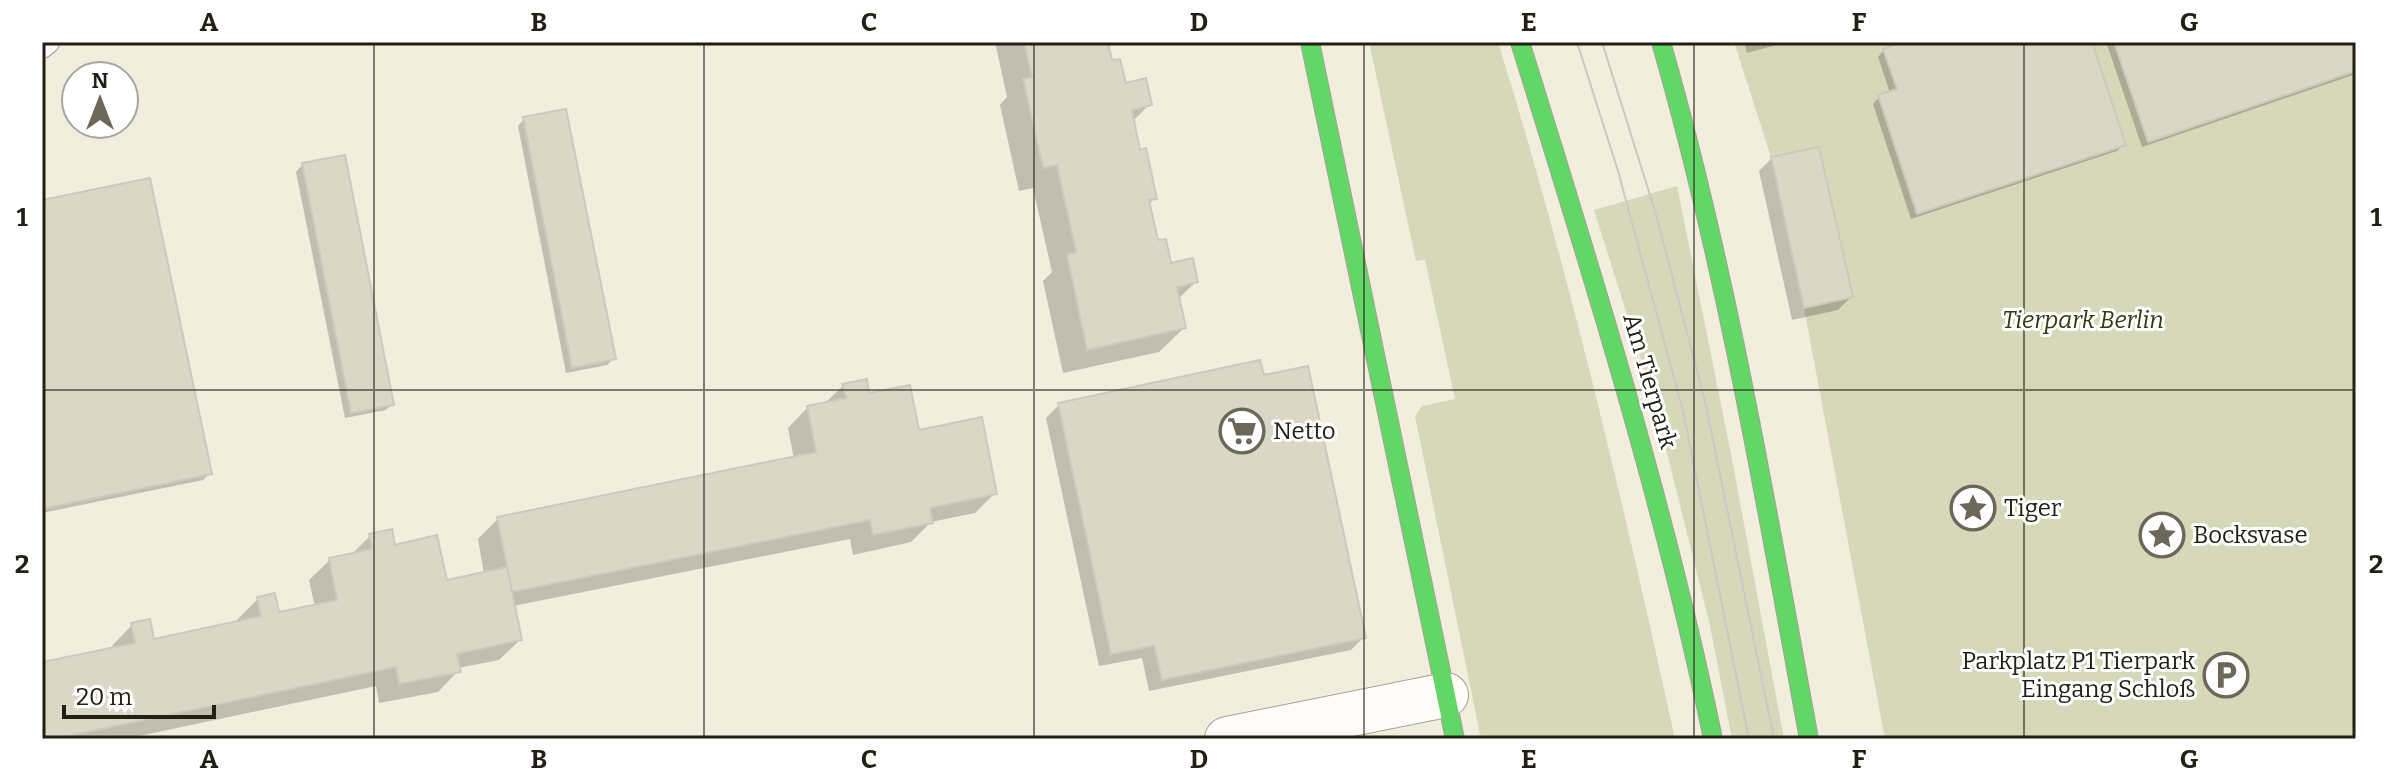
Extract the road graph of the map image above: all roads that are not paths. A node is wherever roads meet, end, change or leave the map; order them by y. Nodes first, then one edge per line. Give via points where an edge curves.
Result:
1 (47, 42) edge
2 (1310, 42) edge
3 (1520, 42) edge
4 (1661, 42) edge
5 (42, 46) edge
6 (1446, 695) junction
7 (1227, 739) edge
8 (1455, 739) edge
9 (1713, 739) edge
10 (1809, 739) edge

1 - 5 lane
2 - 6 main road
3 - 9 main road, Am Tierpark via 1660,504
4 - 10 main road via 1722,274
6 - 7 street
6 - 8 main road

